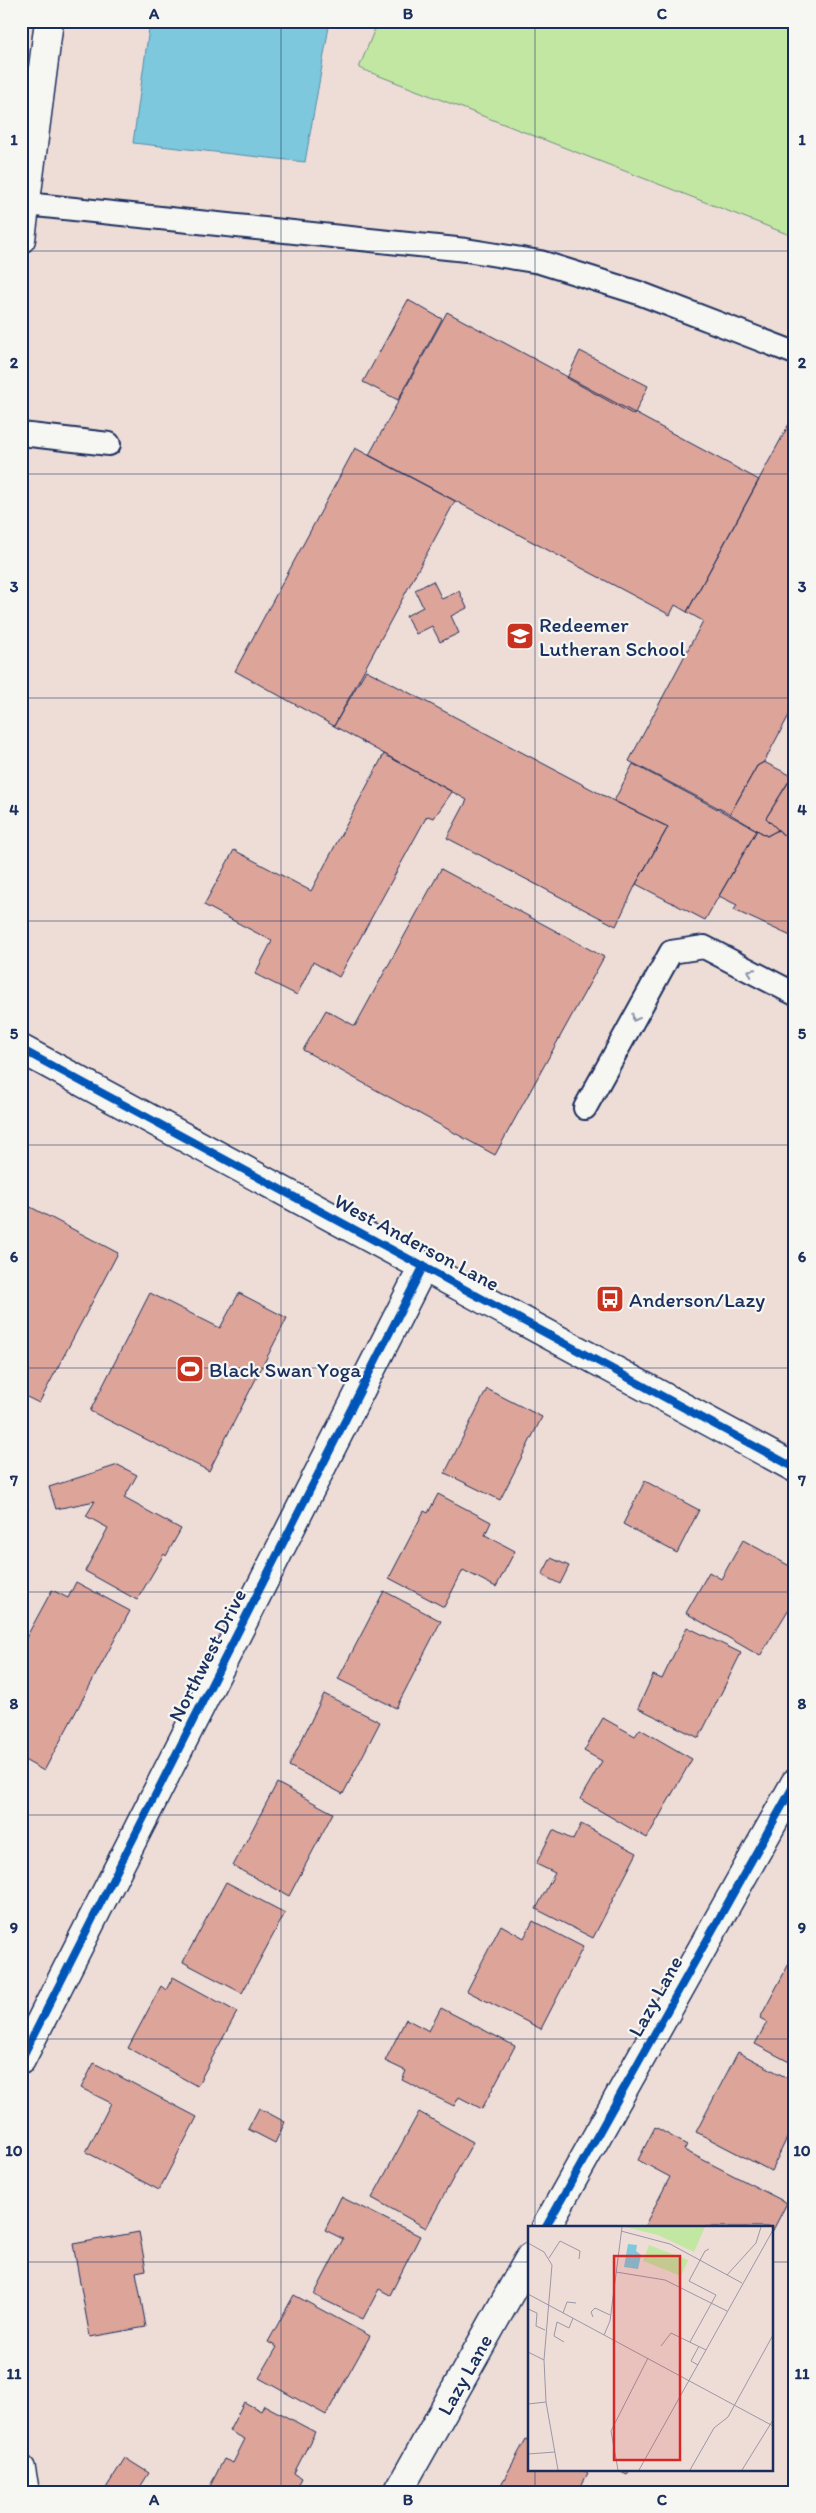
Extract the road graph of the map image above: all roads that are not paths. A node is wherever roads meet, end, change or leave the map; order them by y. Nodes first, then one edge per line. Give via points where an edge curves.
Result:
1 (49, 21) edge
2 (26, 204) junction
3 (21, 239) edge
4 (795, 353) edge
5 (21, 434) edge
6 (109, 444) dead end
7 (795, 994) edge
8 (21, 1050) edge
9 (585, 1108) dead end
10 (424, 1266) junction
11 (795, 1468) edge
12 (795, 1783) edge
13 (21, 2060) edge
14 (547, 2226) edge
15 (528, 2261) edge
16 (21, 2469) edge
17 (25, 2492) edge
18 (398, 2492) edge

1 - 2 street
2 - 3 street
2 - 4 lane via 466,250 540,262 639,293
5 - 6 lane
7 -> 9 lane via 704,947 671,952
8 - 10 street, West Anderson Lane
10 - 11 street, West Anderson Lane
10 - 13 street, Northwest Drive
12 - 14 street, Lazy Lane
15 - 18 street, Lazy Lane
16 - 17 street

